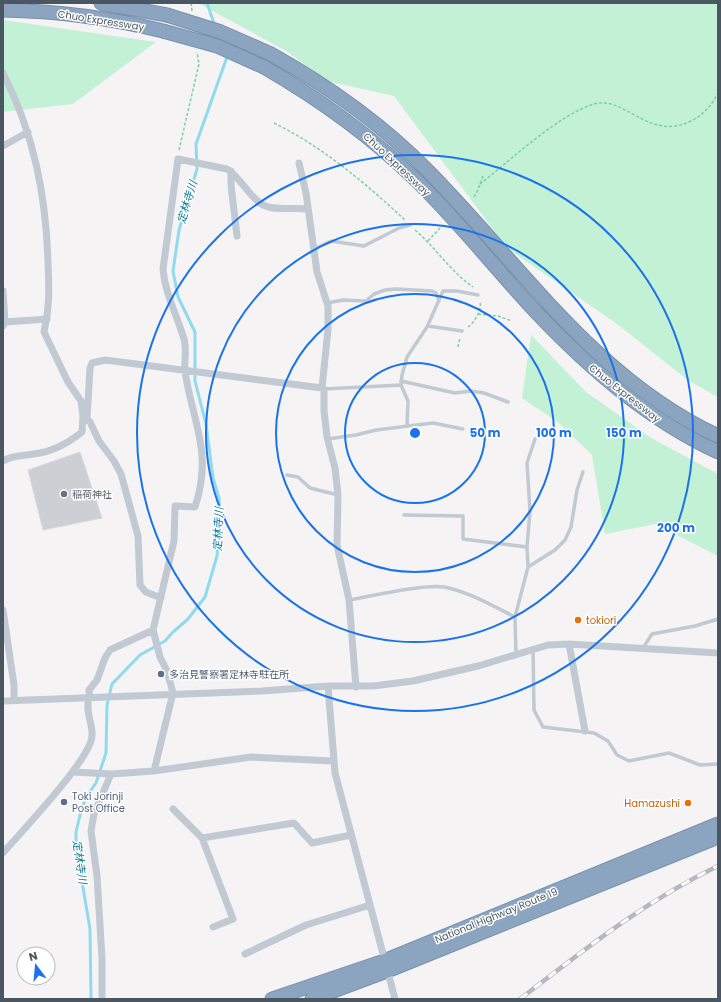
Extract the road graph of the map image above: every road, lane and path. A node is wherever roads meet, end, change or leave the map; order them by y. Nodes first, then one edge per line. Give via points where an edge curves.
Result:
1 (101, 3) edge
2 (191, 3) edge
3 (3, 10) edge
4 (193, 18) dead end
5 (197, 49) dead end
6 (3, 73) edge
7 (5, 84) edge
8 (718, 93) edge
9 (28, 132) junction
10 (3, 146) edge
11 (178, 158) junction
12 (299, 163) dead end
13 (231, 171) junction
14 (483, 176) dead end
15 (480, 184) junction
16 (474, 197) dead end
17 (307, 209) junction
18 (410, 225) dead end
19 (440, 228) dead end
20 (237, 236) dead end
21 (428, 241) dead end
22 (314, 249) junction
23 (3, 291) edge
24 (478, 295) dead end
25 (439, 301) junction
26 (327, 303) junction
27 (4, 305) edge
28 (477, 314) dead end
29 (47, 319) junction
30 (512, 322) dead end
31 (4, 324) edge
32 (428, 326) junction
33 (462, 330) dead end
34 (185, 371) junction
35 (401, 383) junction
36 (323, 389) junction
37 (508, 402) dead end
38 (85, 418) junction
39 (407, 426) junction
40 (463, 430) dead end
41 (718, 436) edge
42 (327, 439) junction
43 (535, 439) dead end
44 (718, 452) edge
45 (3, 461) edge
46 (583, 472) dead end
47 (287, 475) dead end
48 (338, 495) junction
49 (404, 516) dead end
50 (527, 547) junction
51 (528, 567) junction
52 (161, 598) junction
53 (349, 600) junction
54 (3, 610) edge
55 (515, 617) junction
56 (718, 619) edge
57 (153, 630) junction
58 (569, 644) junction
59 (643, 648) junction
60 (533, 650) junction
61 (718, 652) edge
62 (516, 654) junction
63 (328, 686) junction
64 (356, 687) junction
65 (173, 693) junction
66 (89, 698) junction
67 (3, 701) edge
68 (14, 701) junction
69 (586, 731) junction
70 (333, 761) junction
71 (718, 764) edge
72 (154, 771) junction
73 (73, 772) junction
74 (111, 774) junction
75 (173, 809) dead end
76 (718, 824) edge
77 (351, 835) junction
78 (718, 837) edge
79 (202, 838) junction
80 (3, 852) edge
81 (370, 905) junction
82 (213, 927) dead end
83 (245, 954) dead end
84 (386, 966) junction
85 (102, 999) edge
86 (272, 999) edge
87 (312, 999) edge
88 (395, 999) edge

1 - 41 highway, Chuo Expressway, bridge via 167,15 221,32 270,54 337,94 389,134 428,171 545,300 596,351 652,397
2 - 4 path
3 - 44 highway, Chuo Expressway, bridge via 125,22 217,46 264,67 334,110 379,146 444,209 534,310 585,361 643,409
5 - 11 path via 199,64
6 - 7 street
7 - 9 street
8 - 15 path via 713,103 697,118 670,127 659,126 613,106 594,104 552,127
9 - 10 street
9 - 29 street via 38,167 47,226
11 - 13 street via 221,166
11 - 34 street via 164,269 167,294 185,341
12 - 17 street
13 - 17 street via 263,204
13 - 20 street
14 - 15 path
15 - 16 path
17 - 22 street
18 - 22 lane via 364,246 331,241
19 - 21 path
22 - 26 street via 317,272
23 - 27 street
24 - 25 lane via 443,291
25 - 26 lane via 436,293 432,291 396,289 374,294 366,301 343,300
25 - 32 lane
26 - 36 street via 328,329
27 - 31 street
28 - 30 path via 498,316
29 - 31 street
29 - 38 street via 44,332 68,382 81,401
32 - 33 lane
32 - 35 lane via 408,357
34 - 36 street
34 - 38 street via 105,360 92,363 88,382 88,414
34 - 52 street via 203,450 202,476 194,506 174,506 174,541
35 - 36 lane
35 - 37 lane via 455,393 484,393
35 - 39 lane via 408,401
36 - 42 street
38 - 45 street via 82,432 67,444
38 - 52 street via 121,474 138,536 140,585 146,592
39 - 40 lane via 433,424
39 - 42 lane
42 - 48 street via 335,468
43 - 50 lane via 527,463 530,511
46 - 51 lane via 577,490 571,527 565,540 555,550
47 - 48 lane via 298,477 310,488
48 - 53 street via 337,545
49 - 50 lane via 463,516 463,539
50 - 51 lane
51 - 55 lane
52 - 57 street
53 - 55 lane via 444,587
53 - 64 street
54 - 68 street
55 - 62 lane
56 - 59 lane via 652,634
57 - 65 street
57 - 66 street via 110,650 97,680 89,690
58 - 59 street
58 - 60 street via 548,645
58 - 69 street
59 - 61 street
60 - 62 street
60 - 69 lane via 534,710 544,727
62 - 64 street via 414,681
63 - 64 street
63 - 65 street via 262,691
63 - 70 street
65 - 66 street
65 - 72 street
66 - 68 street
66 - 73 street via 92,736
67 - 68 street
69 - 71 lane via 608,741 617,755 629,760 669,753 700,766
70 - 72 street via 251,757
70 - 77 street
72 - 74 street
73 - 74 street
73 - 80 street
74 - 85 street via 94,814 91,831 97,876
75 - 79 street
76 - 84 highway, National Highway Route 19
77 - 79 street via 312,843 294,823
77 - 81 street
78 - 84 highway, National Highway Route 19
79 - 82 street via 233,919
81 - 83 street via 306,925
81 - 84 street
84 - 86 highway, National Highway Route 19
84 - 87 highway, National Highway Route 19
84 - 88 street

